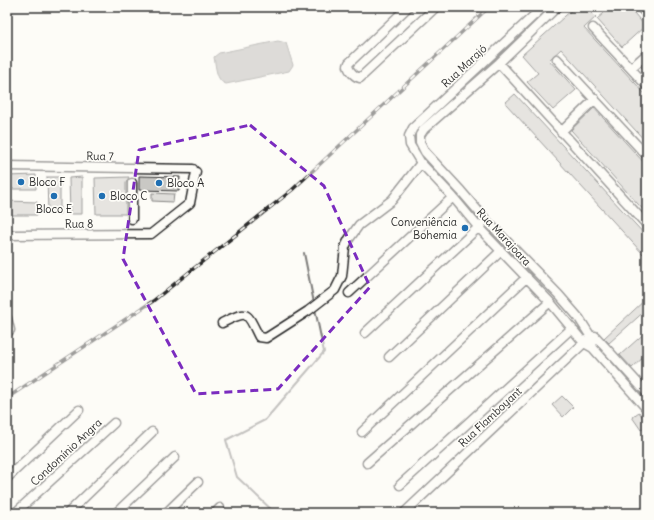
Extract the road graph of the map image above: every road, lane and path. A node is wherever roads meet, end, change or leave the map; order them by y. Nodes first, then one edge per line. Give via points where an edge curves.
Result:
1 (408, 7) edge
2 (436, 7) edge
3 (543, 7) edge
4 (557, 7) edge
5 (640, 7) edge
6 (647, 15) edge
7 (593, 28) dead end
8 (514, 33) junction
9 (521, 41) junction
10 (647, 54) edge
11 (557, 59) dead end
12 (499, 63) junction
13 (631, 68) junction
14 (647, 86) edge
15 (595, 99) junction
16 (561, 132) junction
17 (420, 142) junction
18 (410, 145) junction
19 (647, 156) edge
20 (421, 163) junction
21 (7, 166) edge
22 (132, 183) dead end
23 (453, 197) junction
24 (132, 219) dead end
25 (486, 220) junction
26 (647, 225) edge
27 (479, 228) junction
28 (151, 234) joint
29 (7, 235) edge
30 (501, 251) junction
31 (527, 277) junction
32 (349, 293) dead end
33 (550, 302) junction
34 (7, 318) edge
35 (222, 323) dead end
36 (572, 328) junction
37 (9, 331) edge
38 (365, 333) dead end
39 (591, 337) junction
40 (584, 343) junction
41 (593, 348) junction
42 (389, 357) dead end
43 (647, 393) edge
44 (647, 409) edge
45 (79, 410) dead end
46 (114, 423) dead end
47 (152, 432) dead end
48 (362, 432) dead end
49 (175, 457) dead end
50 (367, 463) dead end
51 (7, 478) edge
52 (198, 482) dead end
53 (400, 485) dead end
54 (15, 513) edge
55 (68, 513) edge
56 (116, 513) edge
57 (166, 513) edge
58 (404, 513) edge

1 - 2 street via 349,63 349,69 357,78 360,78
3 - 8 street, Rua Marajó
4 - 9 street, Rua Marajó
5 - 6 street
7 - 13 street
8 - 9 street
8 - 18 street, Rua Marajó via 413,128
9 - 12 street, Rua Marajó
10 - 13 street
11 - 15 street
12 - 16 street
12 - 17 street, Rua Marajó via 424,129 420,135
13 - 14 street
15 - 16 street
15 - 19 street
16 - 26 street
17 - 18 street
17 - 25 street, Rua Marajoara via 425,152
18 - 20 street, Rua Marajoara
20 - 23 street, Rua Marajoara
20 - 35 street via 392,200 359,225 349,239 344,248 342,276 335,290 266,338 259,337 248,316 244,314
21 - 28 street, Rua 7 via 195,170 190,203
22 - 24 street
23 - 27 street, Rua Marajoara
23 - 32 street
25 - 27 street
25 - 39 street, Rua Marajoara via 559,295
27 - 30 street, Rua Marajoara
27 - 38 street
28 - 29 street, Rua 8
30 - 31 street, Rua Marajoara
30 - 42 street
31 - 33 street, Rua Marajoara
31 - 48 street
33 - 36 street, Rua Marajoara
33 - 50 street
34 - 37 street
36 - 40 street, Rua Marajoara
36 - 53 street
39 - 40 street, Rua Flamboyant
39 - 41 street
39 - 43 street via 595,336
40 - 41 street
40 - 58 street, Rua Flamboyant
41 - 44 street
45 - 51 street
46 - 54 street, Condomínio Angra
47 - 55 street
49 - 56 street
52 - 57 street

